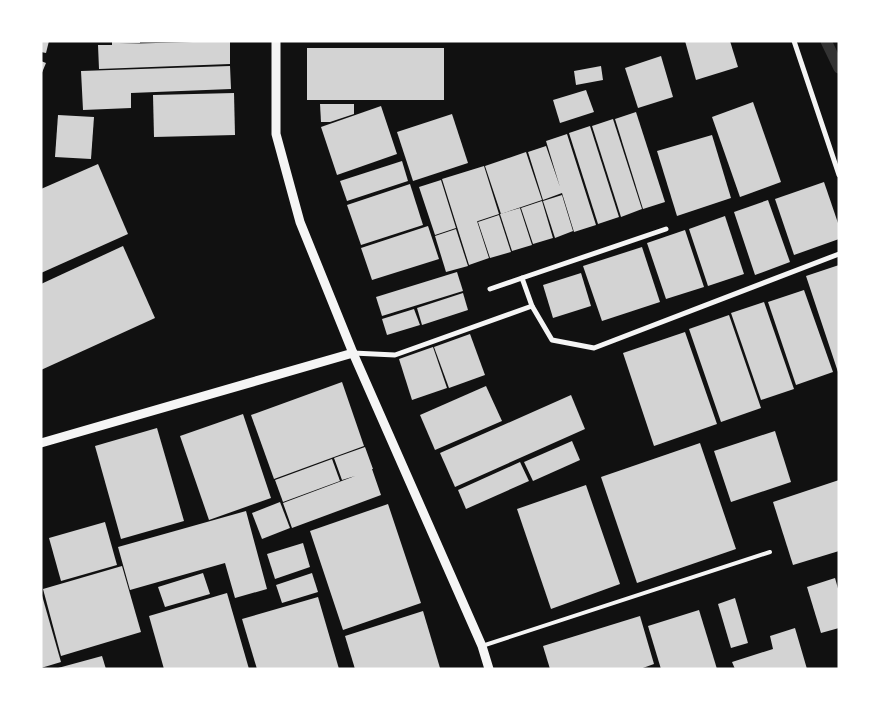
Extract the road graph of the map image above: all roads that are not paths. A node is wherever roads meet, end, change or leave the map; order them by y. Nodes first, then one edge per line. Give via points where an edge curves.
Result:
1 (276, 41) edge
2 (794, 41) edge
3 (839, 175) edge
4 (666, 229) dead end
5 (839, 254) edge
6 (522, 278) junction
7 (490, 289) dead end
8 (532, 306) junction
9 (353, 353) junction
10 (41, 443) edge
11 (770, 552) dead end
12 (482, 646) junction
13 (490, 669) edge

1 - 9 street via 276,134 300,222
2 - 3 street
4 - 6 street
5 - 8 street via 594,348 552,340
6 - 7 street
6 - 8 street
8 - 9 street via 395,354
9 - 10 street
9 - 12 street
11 - 12 lane
12 - 13 street

